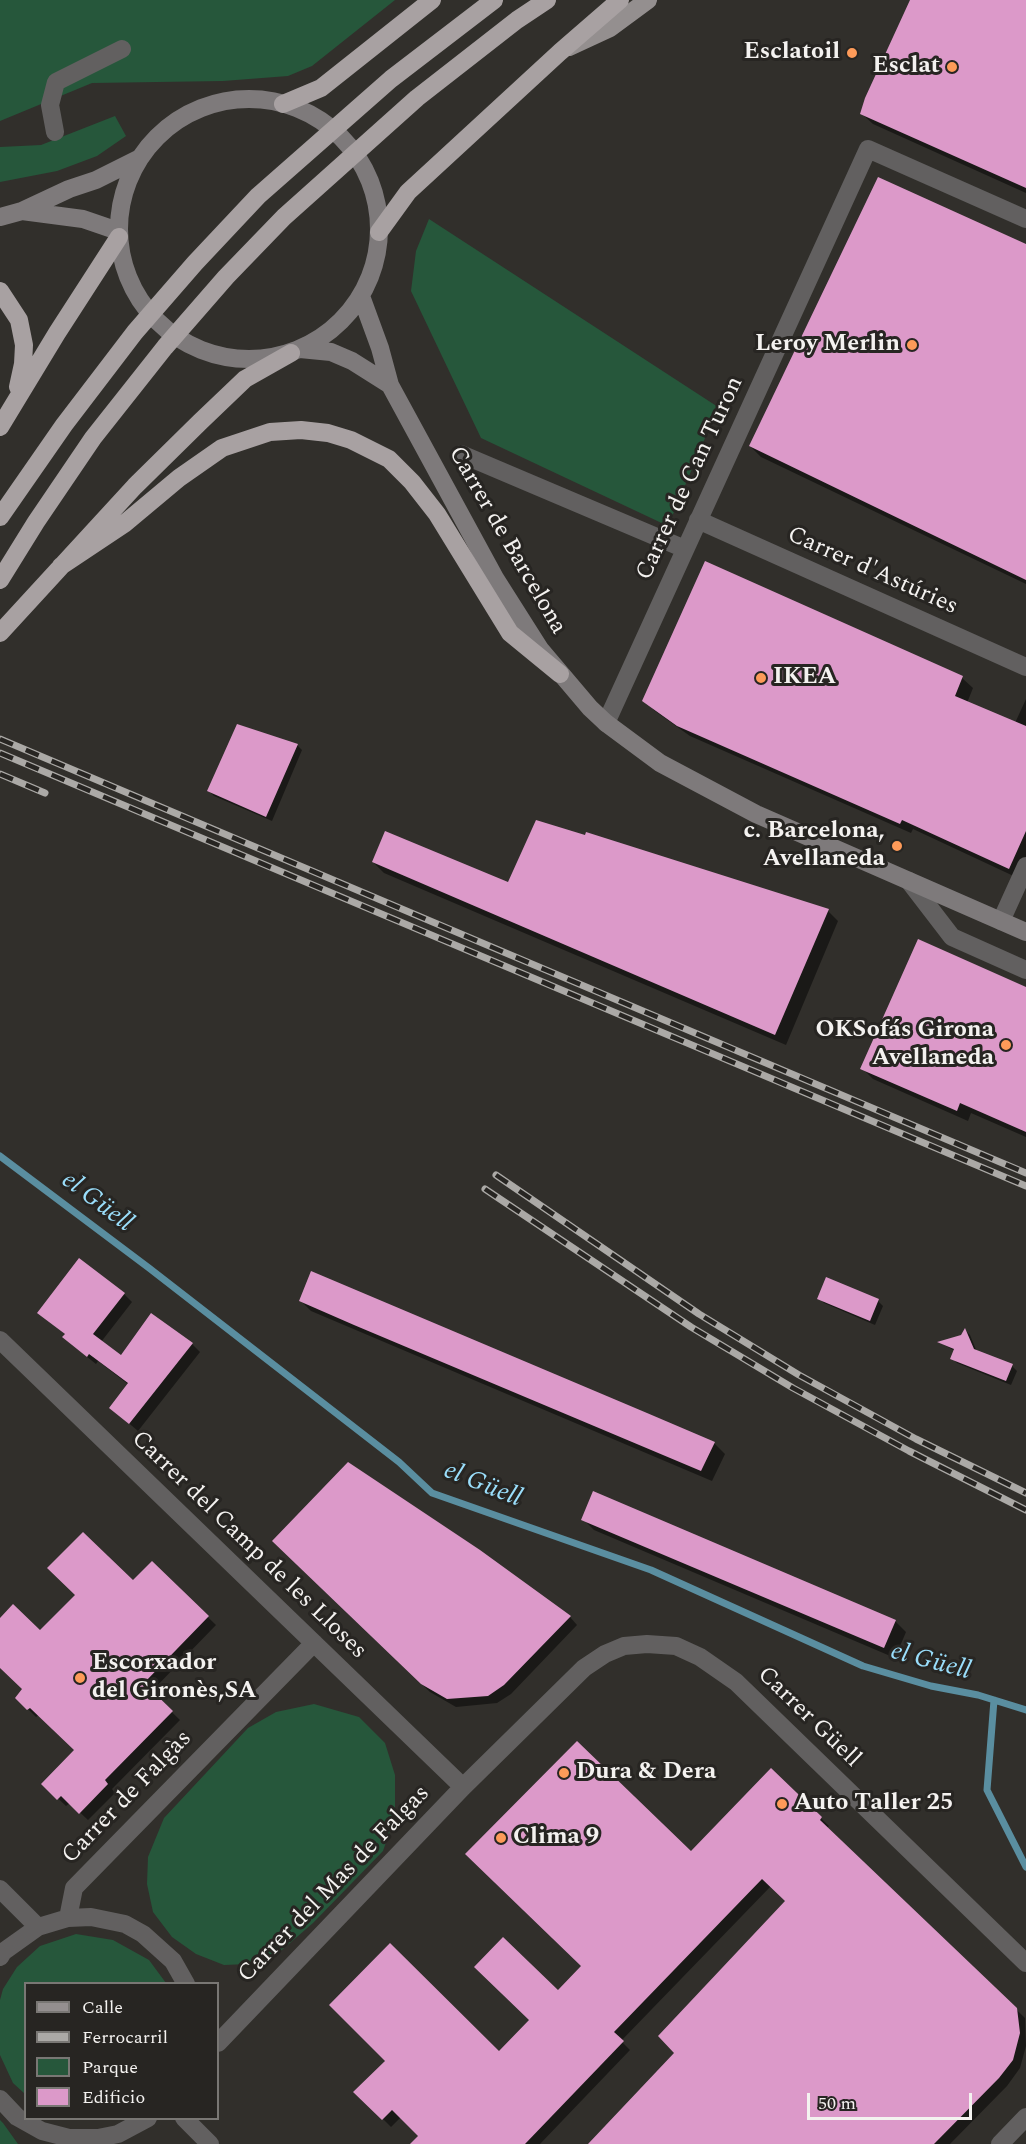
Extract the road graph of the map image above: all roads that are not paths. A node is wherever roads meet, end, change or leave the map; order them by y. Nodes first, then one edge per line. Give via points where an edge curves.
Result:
1 (432, 0) edge
2 (495, 0) edge
3 (547, 0) edge
4 (620, 0) edge
5 (648, 0) edge
6 (122, 49) dead end
7 (560, 52) junction
8 (283, 104) junction
9 (55, 132) dead end
10 (140, 158) junction
11 (22, 212) junction
12 (0, 217) edge
13 (1026, 219) edge
14 (379, 232) junction
15 (119, 234) junction
16 (0, 291) edge
17 (361, 296) junction
18 (295, 351) junction
19 (390, 385) junction
20 (15, 402) junction
21 (0, 427) edge
22 (460, 454) dead end
23 (3, 512) edge
24 (698, 520) junction
25 (685, 549) junction
26 (61, 566) junction
27 (0, 580) edge
28 (0, 633) edge
29 (1026, 667) edge
30 (560, 674) junction
31 (606, 723) junction
32 (1026, 866) edge
33 (909, 881) junction
34 (1001, 921) junction
35 (1026, 932) edge
36 (1026, 970) edge
37 (0, 1340) edge
38 (314, 1643) junction
39 (463, 1787) junction
40 (0, 1889) edge
41 (68, 1918) junction
42 (38, 1927) junction
43 (0, 1957) edge
44 (1026, 1963) edge
45 (185, 1982) edge
46 (219, 2042) edge
47 (0, 2099) edge
48 (1026, 2117) edge
49 (186, 2120) edge
50 (145, 2121) edge
51 (124, 2144) edge
52 (210, 2144) edge
53 (1000, 2144) edge

1 - 8 highway via 321,87
2 - 23 highway via 391,79 258,196 135,332
3 - 27 highway via 417,98 284,217 226,277 93,438
4 - 7 highway
5 - 7 main road via 610,28
6 - 9 street via 56,82 50,105
7 - 14 highway via 408,192
8 - 10 main road via 243,99 204,107 170,126
8 - 14 main road via 322,122 353,152 374,194
10 - 11 main road
10 - 15 main road via 126,188
11 - 12 main road
11 - 15 main road via 83,219
13 - 24 street, Carrer de Can Turon via 868,149
14 - 17 main road via 372,271
15 - 18 main road via 125,270 139,299 173,335 205,352 232,358 260,359
15 - 20 highway
16 - 20 highway via 19,320 24,345
17 - 18 main road via 338,324
17 - 19 main road, Carrer de Barcelona
18 - 19 main road, Carrer de Barcelona via 331,352
18 - 26 highway via 245,379 135,486
19 - 30 main road, Carrer de Barcelona via 495,578
20 - 21 highway
22 - 25 street
24 - 25 street, Carrer de Can Turon
24 - 29 street, Carrer d'Astúries
25 - 31 street, Carrer de Can Turon
26 - 28 highway
26 - 30 highway via 124,524 178,478 222,448 270,432 328,432 389,459 412,482 437,514 510,633
30 - 31 main road, Carrer de Barcelona
31 - 33 main road, Carrer de Barcelona via 660,763 756,814
32 - 34 street
33 - 34 main road, Carrer de Barcelona
33 - 36 street, Carrer de Barcelona via 952,937
34 - 35 main road, Carrer de Barcelona
37 - 38 street, Carrer del Camp de les Lloses
38 - 39 street, Carrer del Camp de les Lloses
38 - 41 street, Carrer de Falgàs via 74,1888
39 - 44 street, Carrer Güell via 584,1668 605,1654 647,1644 676,1646 736,1682
39 - 46 street, Carrer del Mas de Falgas
40 - 42 street
41 - 42 street
41 - 45 street via 91,1917 125,1924 143,1934 173,1961
42 - 43 street
47 - 50 street via 18,2117 42,2131 69,2138 118,2134
48 - 53 street
49 - 52 street
50 - 51 street

